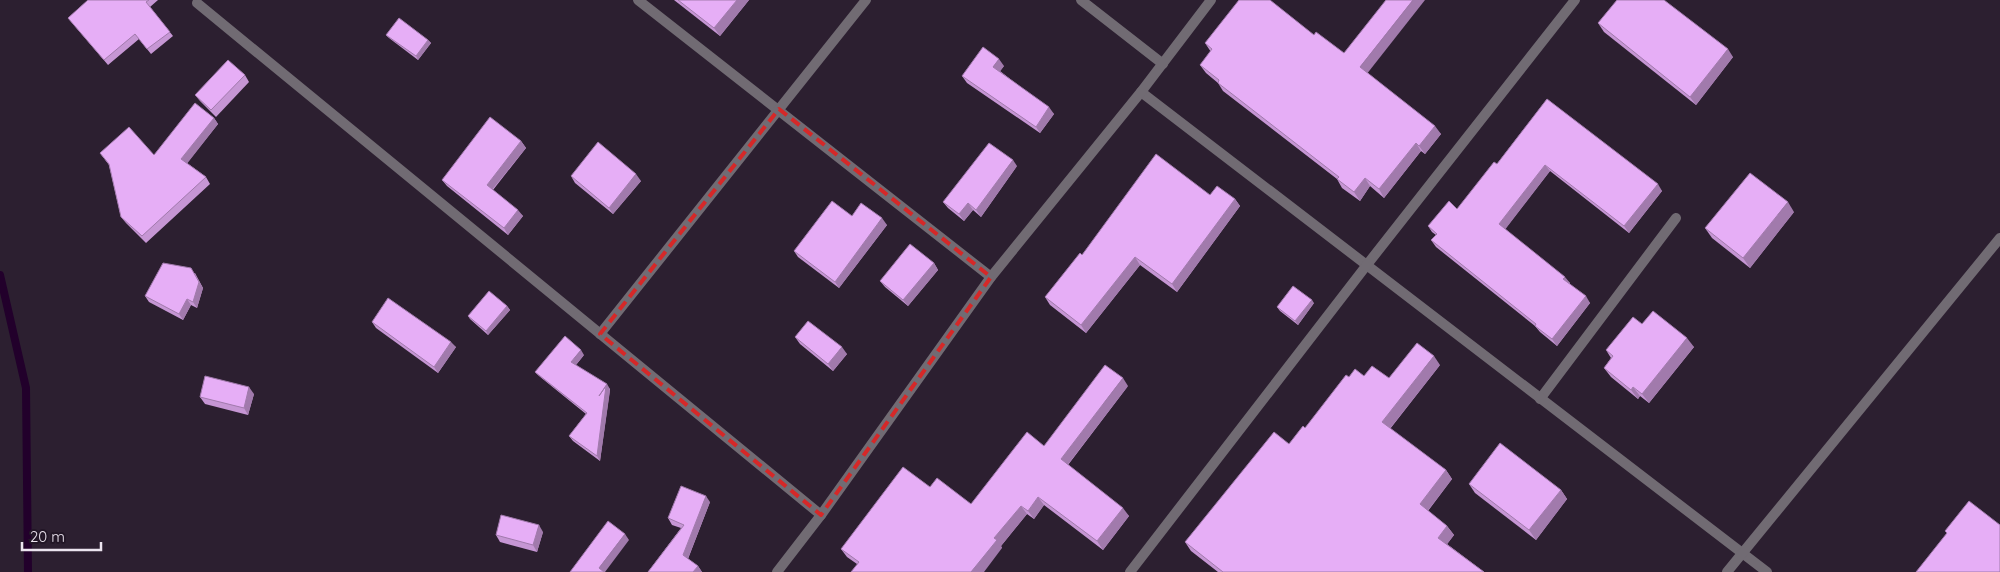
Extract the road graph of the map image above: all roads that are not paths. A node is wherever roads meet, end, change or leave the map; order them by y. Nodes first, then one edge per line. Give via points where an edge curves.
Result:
1 (638, 0) edge
2 (866, 0) edge
3 (1080, 0) edge
4 (1211, 0) edge
5 (1575, 0) edge
6 (197, 3) dead end
7 (1163, 64) junction
8 (1141, 92) junction
9 (779, 109) junction
10 (1676, 218) dead end
11 (2000, 238) edge
12 (1366, 266) junction
13 (991, 277) junction
14 (600, 334) junction
15 (1540, 398) junction
16 (821, 515) junction
17 (1743, 553) junction
18 (777, 572) edge
19 (1130, 572) edge
20 (1727, 572) edge
21 (1767, 572) edge

1 - 9 street
2 - 9 street
3 - 7 street
4 - 7 street
5 - 12 street
6 - 14 street
7 - 8 street
8 - 12 street
8 - 13 street
9 - 13 street
9 - 14 street
10 - 15 street
11 - 17 street
12 - 15 street
12 - 19 street
13 - 16 street
14 - 16 street
15 - 17 street
16 - 18 street
17 - 20 street
17 - 21 street

